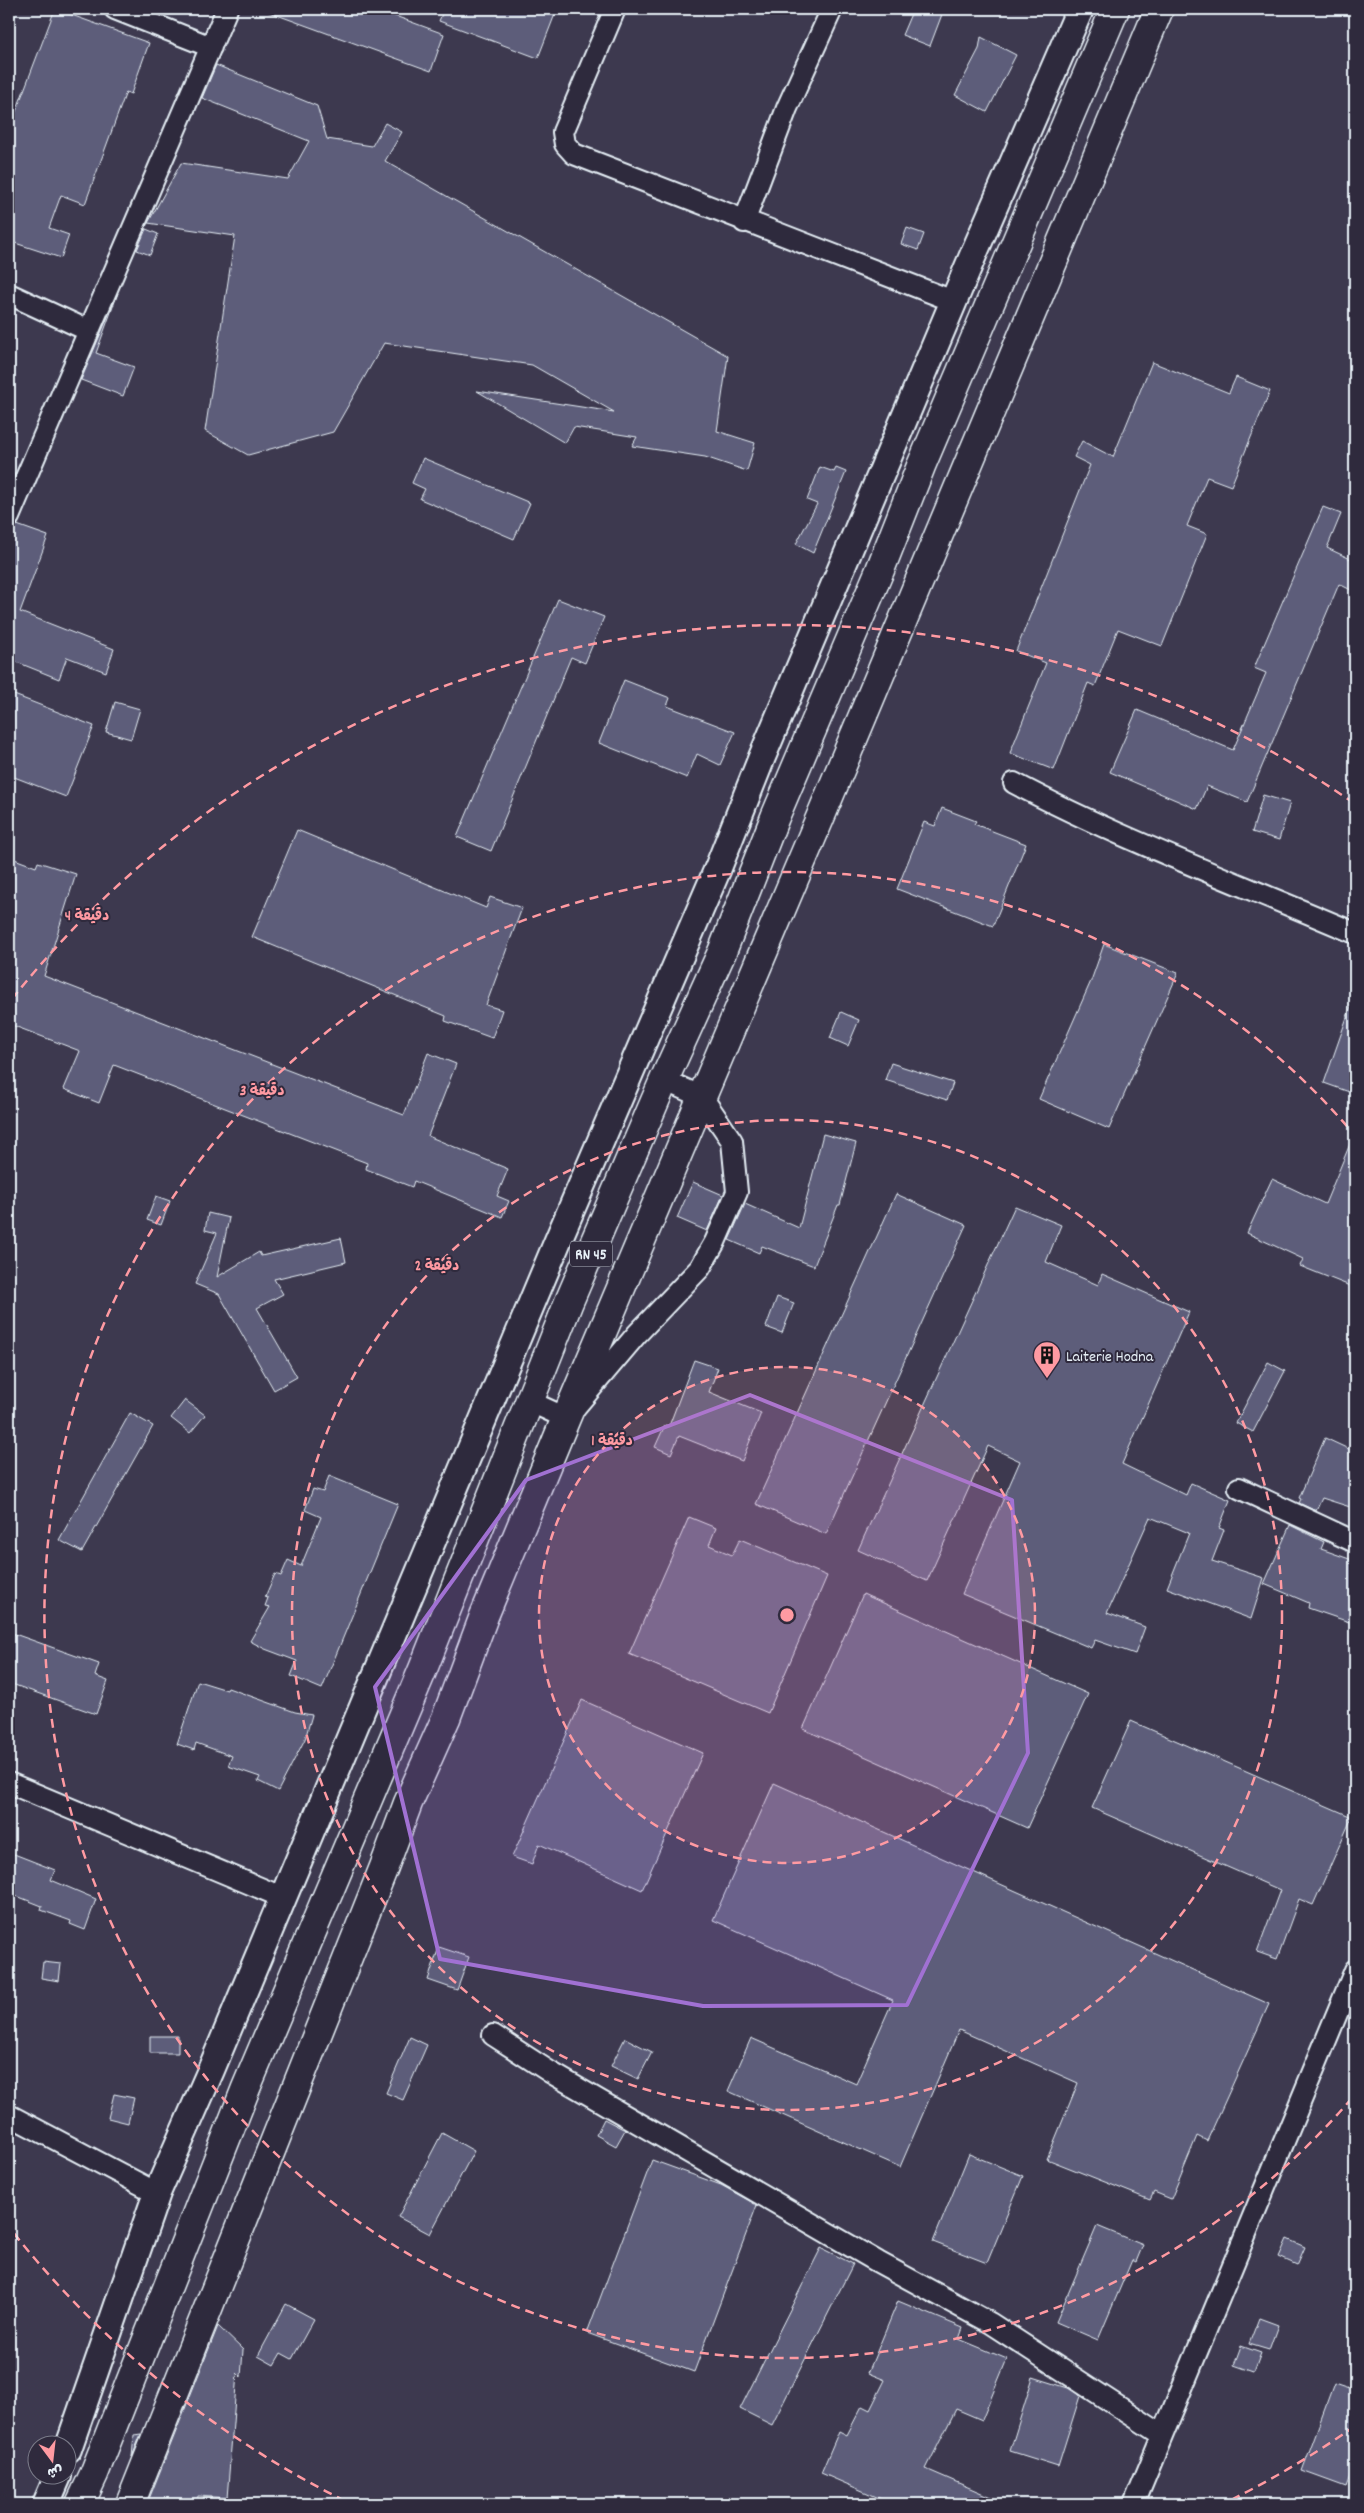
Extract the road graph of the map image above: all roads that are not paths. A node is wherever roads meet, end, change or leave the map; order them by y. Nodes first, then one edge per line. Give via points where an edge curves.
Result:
1 (115, 9) edge
2 (227, 9) edge
3 (614, 9) edge
4 (832, 9) edge
5 (1080, 9) edge
6 (1115, 9) edge
7 (1160, 9) edge
8 (210, 47) junction
9 (744, 222) junction
10 (9, 294) edge
11 (953, 301) junction
12 (990, 303) junction
13 (1028, 319) junction
14 (87, 330) junction
15 (9, 517) edge
16 (1014, 783) dead end
17 (1355, 933) edge
18 (664, 1080) junction
19 (702, 1097) junction
20 (531, 1402) junction
21 (566, 1418) junction
22 (1239, 1488) dead end
23 (1355, 1542) edge
24 (9, 1783) edge
25 (284, 1898) junction
26 (1355, 1970) edge
27 (493, 2035) dead end
28 (9, 2115) edge
29 (158, 2193) junction
30 (1162, 2435) junction
31 (73, 2436) edge
32 (54, 2486) edge
33 (46, 2504) edge
34 (80, 2504) edge
35 (130, 2504) edge
36 (1134, 2504) edge

1 - 8 street
2 - 8 street
3 - 9 street via 563,132 565,144 574,154
4 - 9 street via 787,108
5 - 11 main road
6 - 12 highway, RN 45
7 - 13 highway, RN 45
8 - 14 street
9 - 11 street
10 - 14 street
11 - 25 main road
12 - 13 highway
12 - 18 highway, RN 45 via 775,817 722,952
13 - 19 highway, RN 45
14 - 15 street
16 - 17 street via 1173,858
18 - 19 street
18 - 20 highway, RN 45 via 568,1304
19 - 21 highway, RN 45
19 - 21 street via 732,1141 737,1192 700,1268 637,1334
20 - 21 street
20 - 34 highway, RN 45 via 390,1750 246,2088
21 - 35 highway, RN 45 via 484,1616 446,1718 408,1803
22 - 23 street
24 - 25 street
25 - 29 main road
26 - 30 street
27 - 30 street via 550,2072 990,2324
28 - 29 street
29 - 31 main road
30 - 36 street
32 - 33 main road

